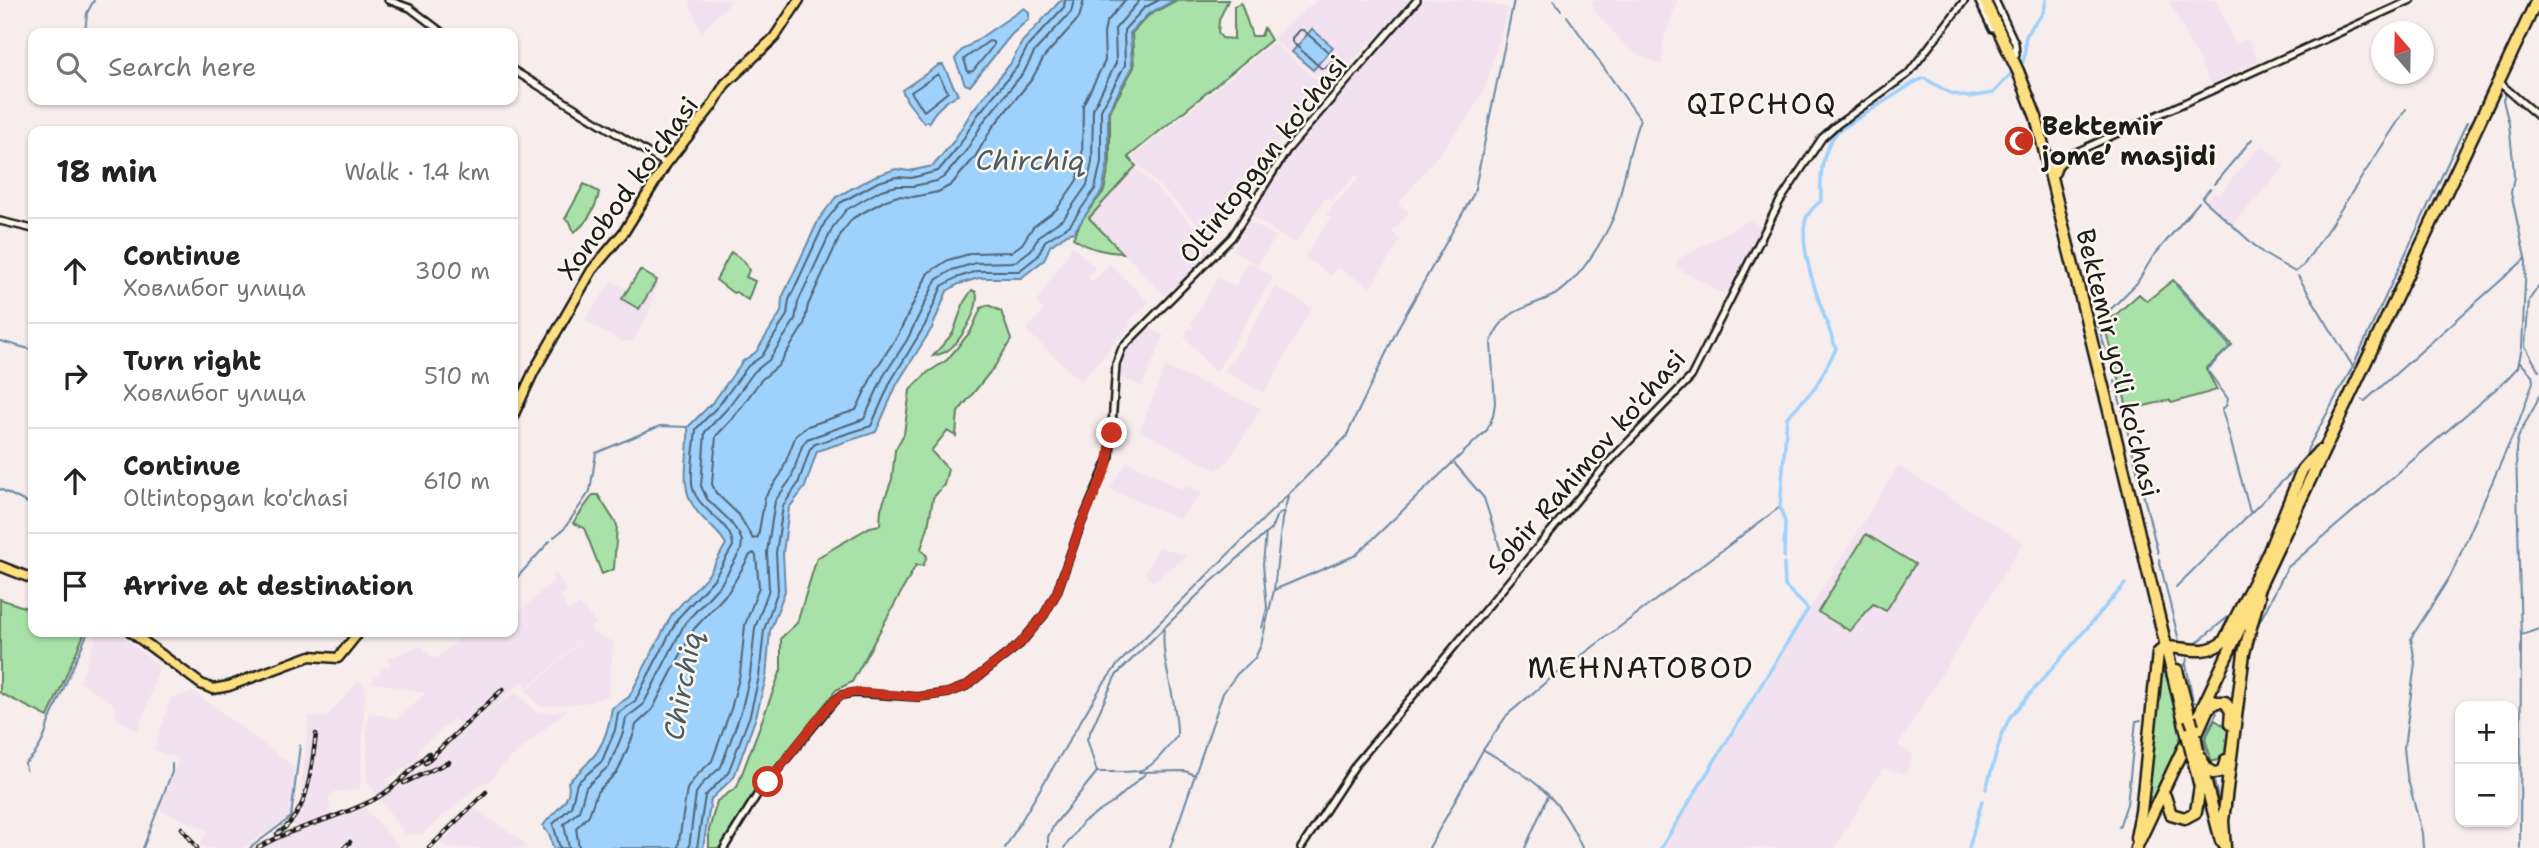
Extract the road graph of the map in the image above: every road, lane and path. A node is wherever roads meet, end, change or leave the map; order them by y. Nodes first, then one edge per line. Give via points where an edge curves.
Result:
1 (388, 0) edge
2 (799, 0) edge
3 (1417, 0) edge
4 (1965, 0) edge
5 (1978, 0) edge
6 (1984, 0) edge
7 (1990, 0) edge
8 (1995, 0) edge
9 (2409, 0) edge
10 (2536, 0) edge
11 (2539, 9) edge
12 (437, 28) edge
13 (2017, 63) junction
14 (518, 73) edge
15 (2506, 88) junction
16 (2539, 117) edge
17 (2476, 134) junction
18 (2063, 157) junction
19 (2051, 162) junction
20 (666, 164) junction
21 (0, 221) edge
22 (28, 228) edge
23 (518, 405) edge
24 (2328, 440) junction
25 (0, 566) edge
26 (28, 577) edge
27 (2255, 605) junction
28 (138, 637) edge
29 (355, 637) edge
30 (2169, 647) junction
31 (2194, 733) junction
32 (2200, 786) junction
33 (2165, 796) junction
34 (2221, 819) junction
35 (724, 848) edge
36 (1301, 848) edge
37 (2134, 848) edge
38 (2141, 848) edge
39 (2218, 848) edge
40 (2224, 848) edge

1 - 12 street via 408,6
2 - 20 main road, Xonobod koʻchasi via 778,34 729,80
3 - 35 street, Oltintopgan ko'chasi via 1287,150 1233,237 1122,348 1116,364 1107,467 1044,615 1020,644 966,686 909,697 855,692 834,701 758,795
4 - 36 street, Sobir Rahimov ko'chasi via 1907,76 1822,138 1780,201 1691,377 1607,464 1353,767
5 - 13 street via 2004,53
6 - 13 highway, Bektemir yo'li ko'chasi
7 - 13 highway, Bektemir yo'li ko'chasi
8 - 13 street via 2015,43
9 - 18 street
10 - 17 highway
11 - 15 highway
13 - 19 highway, Bektemir yo'li ko'chasi
14 - 20 street
15 - 16 street
15 - 17 highway
17 - 24 highway
17 - 27 highway
18 - 19 highway via 2057,164
18 - 19 highway via 2053,154
19 - 30 highway, Bektemir yo'li ko'chasi
20 - 23 main road, Xonobod koʻchasi via 624,232 589,275
21 - 22 street
24 - 27 highway
24 - 30 highway via 2302,470 2269,551 2224,641 2216,647 2187,651
25 - 26 main road
27 - 31 highway
27 - 34 highway
28 - 29 main road via 201,684 215,689 310,656 338,658
30 - 31 highway, Bektemir yo'li ko'chasi
30 - 37 highway via 2158,653
31 - 31 highway via 2216,702 2225,702 2231,716 2224,769 2211,772
31 - 32 highway
31 - 33 highway
31 - 34 highway
31 - 37 highway
32 - 33 highway via 2196,812 2185,818 2171,814
32 - 39 highway
33 - 38 highway
34 - 40 highway

